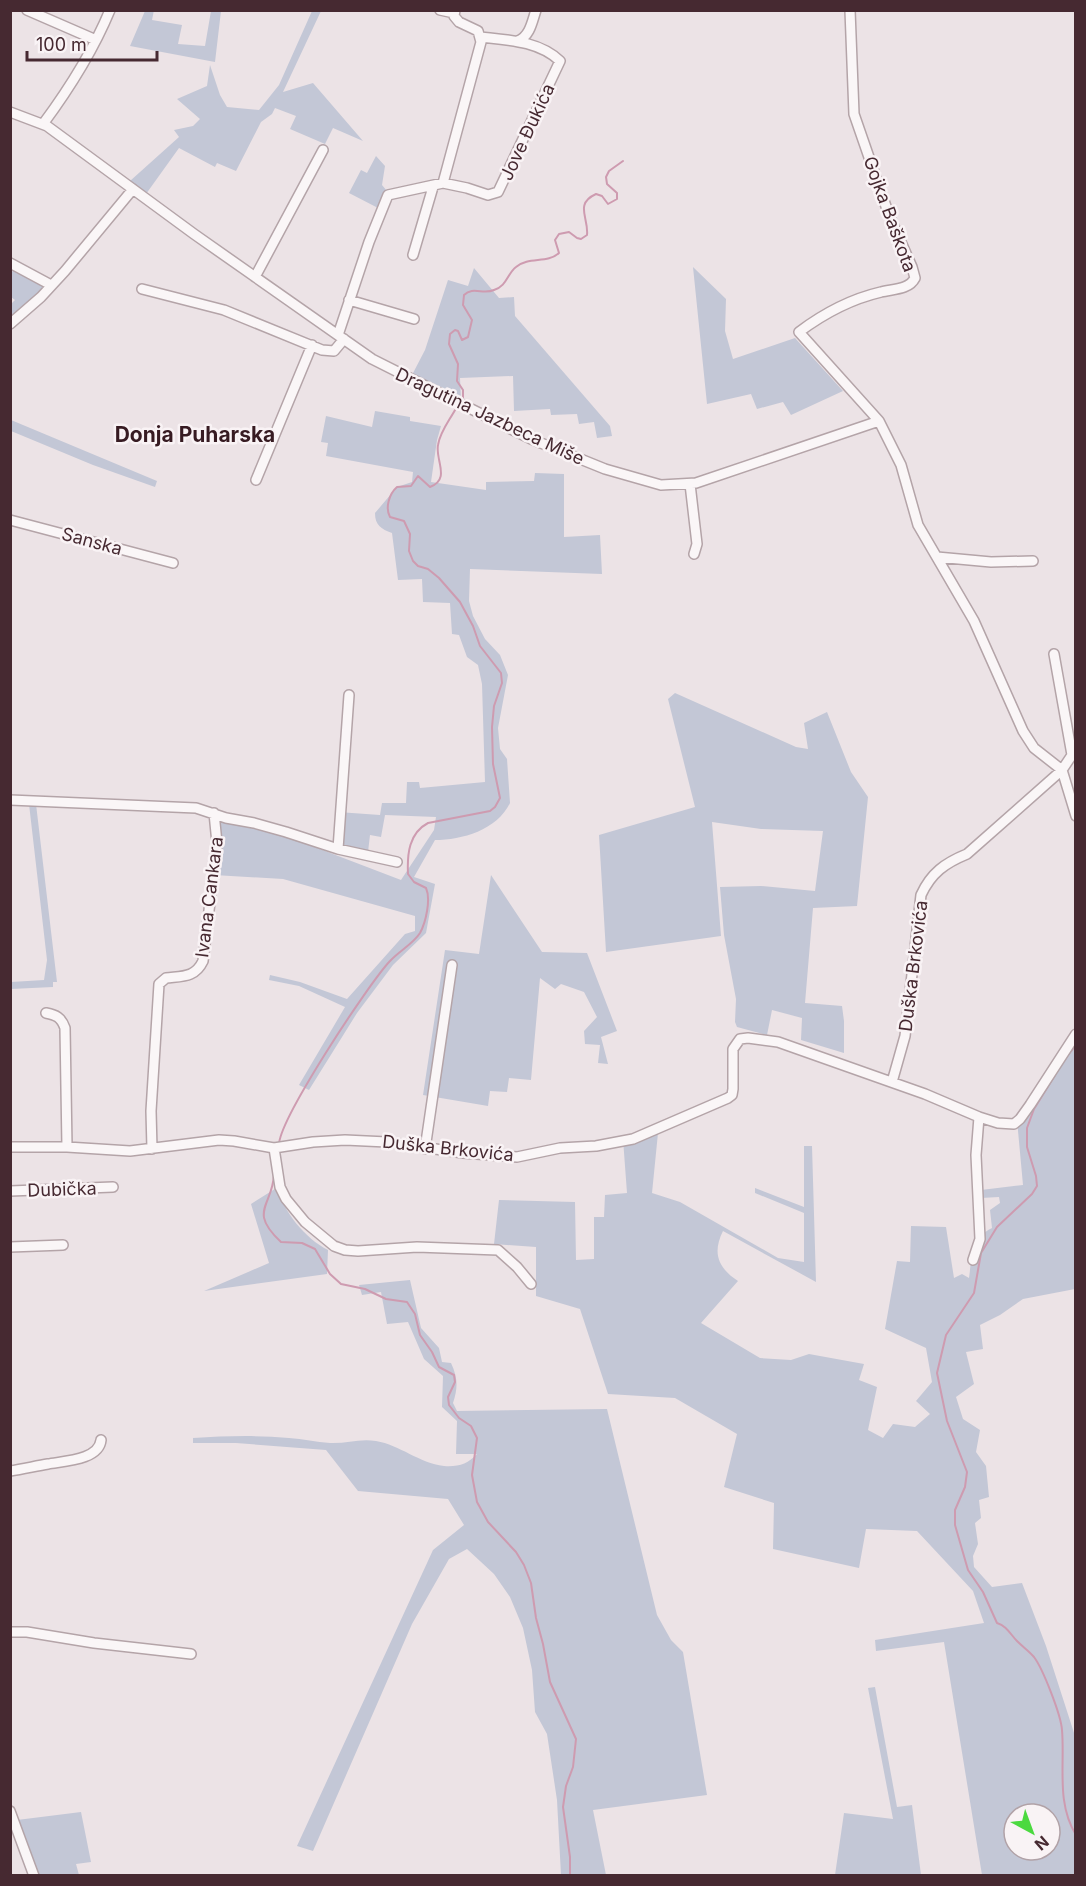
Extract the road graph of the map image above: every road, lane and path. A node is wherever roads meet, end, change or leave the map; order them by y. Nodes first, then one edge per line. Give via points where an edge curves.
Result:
1 (27, 10) edge
2 (110, 10) edge
3 (441, 10) edge
4 (536, 10) edge
5 (850, 10) edge
6 (454, 12) edge
7 (481, 37) junction
8 (96, 40) junction
9 (518, 41) junction
10 (10, 112) edge
11 (44, 124) junction
12 (323, 150) dead end
13 (438, 185) junction
14 (133, 189) junction
15 (413, 255) dead end
16 (10, 263) edge
17 (255, 276) junction
18 (51, 285) junction
19 (142, 289) dead end
20 (349, 300) junction
21 (414, 319) dead end
22 (10, 324) edge
23 (341, 337) junction
24 (312, 345) junction
25 (879, 421) junction
26 (256, 480) dead end
27 (690, 484) junction
28 (10, 520) edge
29 (694, 554) dead end
30 (937, 556) junction
31 (1033, 561) dead end
32 (173, 563) dead end
33 (1054, 654) dead end
34 (349, 695) dead end
35 (1074, 754) edge
36 (1062, 770) junction
37 (10, 800) edge
38 (214, 813) junction
39 (1076, 816) edge
40 (338, 849) junction
41 (397, 862) dead end
42 (452, 965) dead end
43 (46, 1013) dead end
44 (1076, 1035) edge
45 (892, 1082) junction
46 (979, 1117) junction
47 (67, 1147) junction
48 (10, 1148) edge
49 (274, 1148) junction
50 (152, 1149) junction
51 (425, 1149) junction
52 (113, 1187) dead end
53 (10, 1191) edge
54 (63, 1245) dead end
55 (10, 1247) edge
56 (973, 1260) dead end
57 (531, 1284) dead end
58 (101, 1440) dead end
59 (10, 1471) edge
60 (10, 1632) edge
61 (191, 1653) dead end
62 (10, 1811) edge
63 (34, 1875) edge

1 - 8 street
2 - 8 street
3 - 6 street
4 - 9 street via 528,33
5 - 25 street, Gojka Baškota via 854,114 915,278 907,286 850,303 799,332
6 - 7 street, Jove Đukića via 459,22 478,30
7 - 9 street, Jove Đukića
7 - 13 street
8 - 11 street
9 - 13 street, Jove Đukića via 560,61 501,188 488,195
10 - 11 street, Dragutina Jazbeca Miše
11 - 14 street, Dragutina Jazbeca Miše
12 - 17 street
13 - 15 street
13 - 20 street, Jove Đukića via 386,197
14 - 17 street, Dragutina Jazbeca Miše
14 - 18 street
16 - 18 street
17 - 23 street, Dragutina Jazbeca Miše
18 - 22 street
19 - 24 street via 224,310
20 - 21 street
20 - 23 street, Jove Đukića
23 - 24 street via 337,349 332,351
23 - 27 street, Dragutina Jazbeca Miše via 372,359 554,448 644,482
24 - 26 street
25 - 27 street, Dragutina Jazbeca Miše
25 - 30 street via 901,465 918,525
27 - 29 street via 697,544
28 - 32 street, Sanska
30 - 31 street via 991,562
30 - 36 street via 974,621 1023,731 1034,748
33 - 35 street
34 - 40 street
35 - 36 street
36 - 39 street
36 - 45 street, Duška Brkovića via 967,854 947,862 925,887 904,1036
37 - 38 street, Ivana Cankara via 196,808
38 - 40 street, Ivana Cankara
38 - 50 street, Ivana Cankara via 217,843 203,960 194,974 166,978 159,986 151,1101
40 - 41 street, Ivana Cankara
42 - 51 street
43 - 47 street via 58,1016 64,1028
44 - 46 street, Duška Brkovića via 1020,1119 1014,1124
45 - 46 street, Duška Brkovića
45 - 51 street, Duška Brkovića via 778,1042 743,1038 733,1049 732,1095 633,1139 517,1157
46 - 56 street via 976,1155 980,1239
47 - 48 street, Duška Brkovića
47 - 50 street, Duška Brkovića
49 - 50 street, Duška Brkovića via 219,1140
49 - 51 street, Duška Brkovića via 345,1140
49 - 57 street via 280,1187 286,1199 305,1222 334,1246 358,1251 417,1247 498,1250
52 - 53 street, Dubička
54 - 55 street
58 - 59 street via 97,1449 81,1458
60 - 61 street
62 - 63 street

